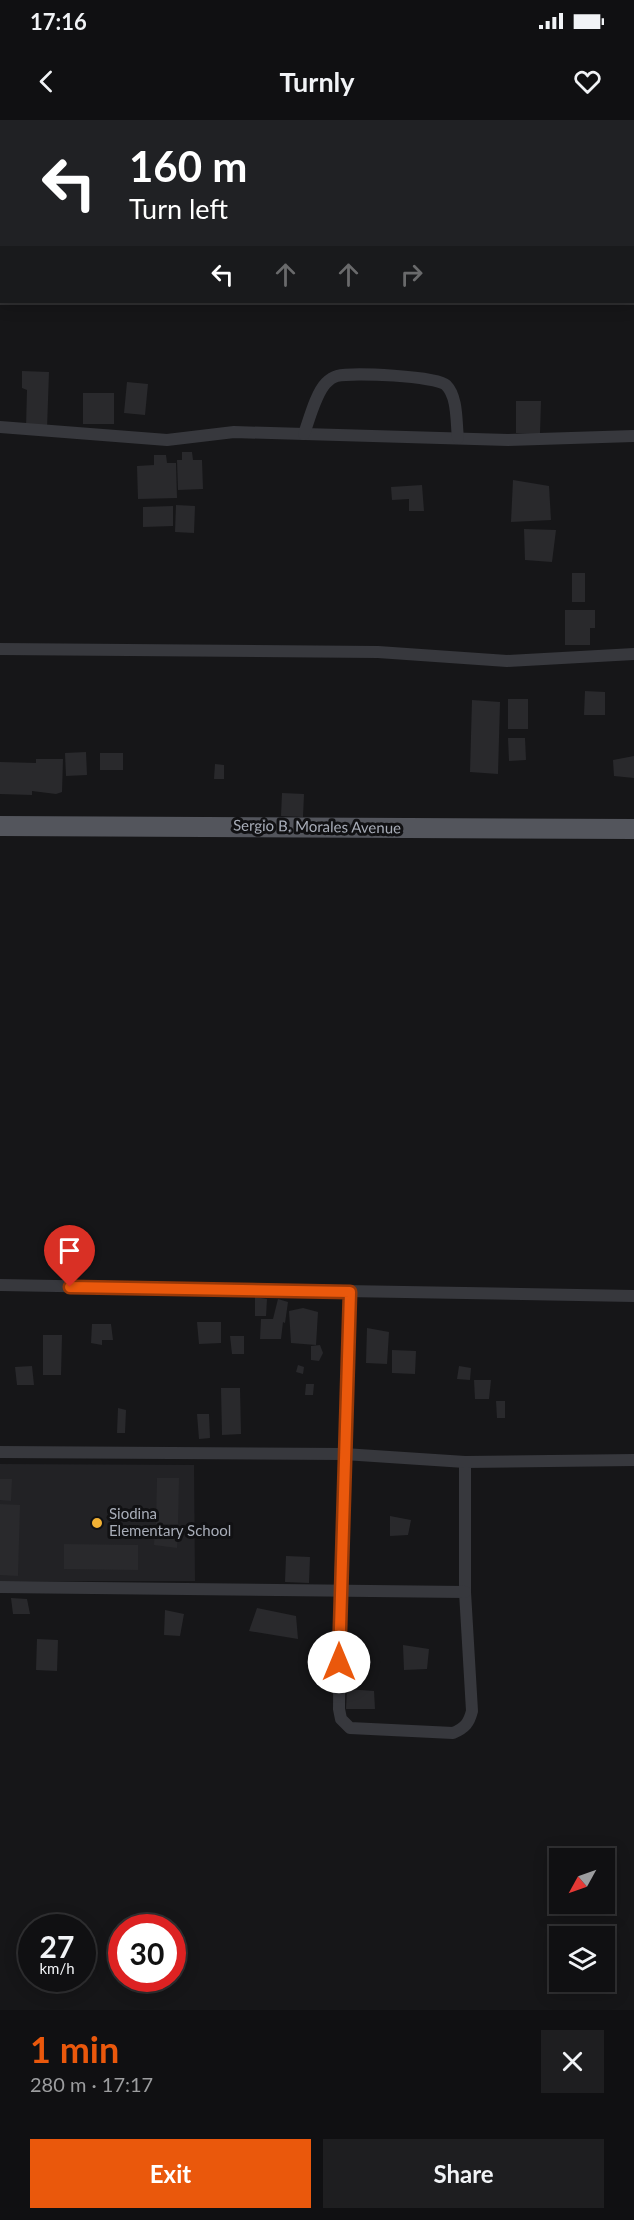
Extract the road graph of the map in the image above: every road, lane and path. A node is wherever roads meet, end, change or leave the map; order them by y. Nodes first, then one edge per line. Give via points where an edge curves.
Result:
1 (0, 428) edge
2 (304, 434) junction
3 (634, 436) edge
4 (458, 438) junction
5 (0, 649) edge
6 (634, 654) edge
7 (0, 826) edge
8 (634, 829) edge
9 (0, 1286) edge
10 (350, 1292) junction
11 (634, 1296) edge
12 (0, 1452) edge
13 (344, 1454) junction
14 (634, 1460) edge
15 (465, 1462) junction
16 (0, 1587) edge
17 (340, 1590) junction
18 (465, 1592) junction

1 - 2 street via 167,440 234,432
2 - 4 street
2 - 4 street via 324,385 337,376 360,375 443,382 452,395
3 - 4 street
5 - 6 street via 367,652 507,661
7 - 8 main road, Sergio B. Morales Avenue
9 - 10 street
10 - 11 street
10 - 13 street
12 - 13 street
13 - 15 street
13 - 17 street
14 - 15 street
15 - 18 street
16 - 17 street
17 - 18 street
17 - 18 street via 339,1709 345,1725 453,1733 469,1723 472,1710

